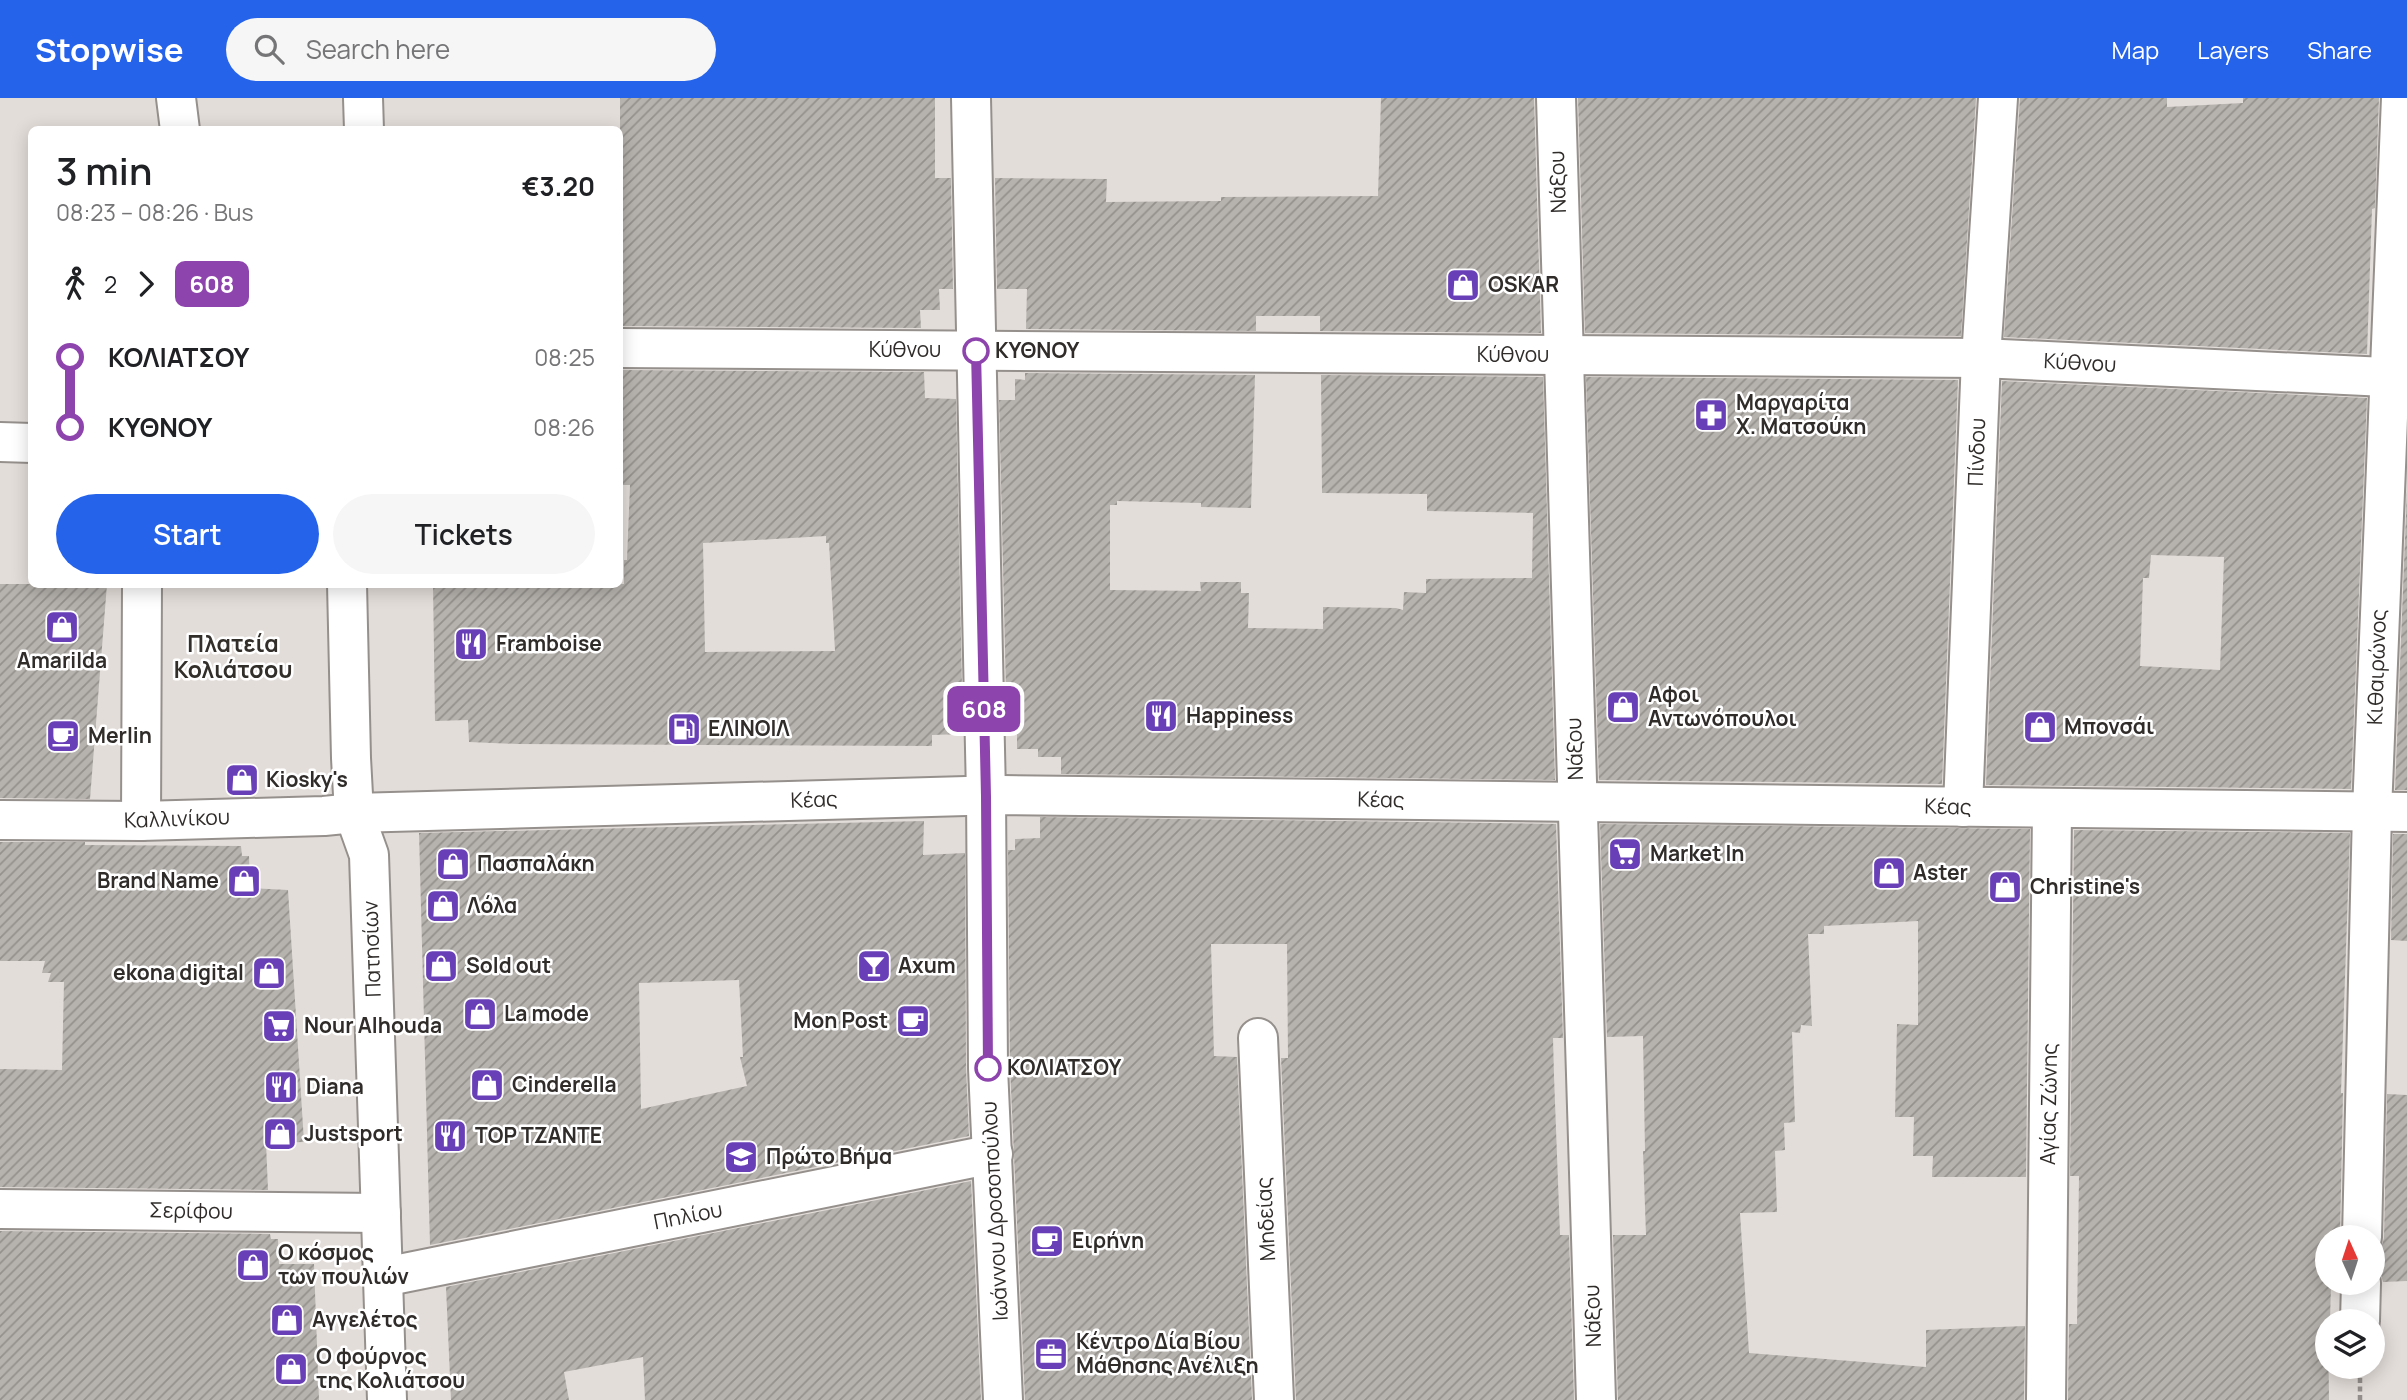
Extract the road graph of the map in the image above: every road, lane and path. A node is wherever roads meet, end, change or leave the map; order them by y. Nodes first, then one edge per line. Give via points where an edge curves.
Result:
1 (176, 98) edge
2 (363, 98) edge
3 (971, 98) edge
4 (1556, 98) edge
5 (1998, 98) edge
6 (2401, 98) edge
7 (180, 126) edge
8 (364, 126) edge
9 (623, 348) edge
10 (976, 351) junction
11 (1563, 356) junction
12 (1981, 358) junction
13 (2397, 378) edge
14 (0, 442) edge
15 (28, 443) edge
16 (142, 588) edge
17 (347, 588) edge
18 (986, 796) junction
19 (1576, 803) junction
20 (1963, 807) junction
21 (2052, 808) junction
22 (2389, 812) edge
23 (354, 813) junction
24 (0, 820) edge
25 (141, 821) junction
26 (1258, 1038) dead end
27 (993, 1154) junction
28 (0, 1209) edge
29 (381, 1213) junction
30 (2363, 1225) edge
31 (384, 1277) junction
32 (2360, 1379) edge
33 (387, 1400) edge
34 (1003, 1400) edge
35 (1274, 1400) edge
36 (1596, 1400) edge
37 (2046, 1400) edge
38 (2360, 1400) edge

1 - 7 street
2 - 8 street
3 - 10 street, Ιωάννου Δροσοπούλου
4 - 11 street, Νάξου
5 - 12 street, Πίνδου
6 - 13 street, Κιθαιρώνος
9 - 10 street, Κύθνου
10 - 11 street, Κύθνου
10 - 18 street, Ιωάννου Δροσοπούλου
11 - 12 street, Κύθνου
11 - 19 street, Νάξου
12 - 13 street, Κύθνου
12 - 20 street, Πίνδου
13 - 22 street, Κιθαιρώνος
14 - 15 street
16 - 25 street
17 - 23 street, Πατησίων
18 - 19 street, Κέας
18 - 23 street, Κέας
18 - 27 street, Ιωάννου Δροσοπούλου
19 - 20 street, Κέας
19 - 36 street, Νάξου
20 - 21 street, Κέας
21 - 22 street, Κέας
21 - 37 street, Αγίας Ζώνης
22 - 30 street, Κιθαιρώνος
23 - 25 street, Καλλινίκου
23 - 29 street, Πατησίων via 369,855
24 - 25 street, Καλλινίκου
26 - 35 street, Μηδείας
27 - 31 street, Πηλίου
27 - 34 street, Ιωάννου Δροσοπούλου
28 - 29 street, Σερίφου
29 - 31 street, Πατησίων
31 - 33 street, Πατησίων
32 - 38 path

